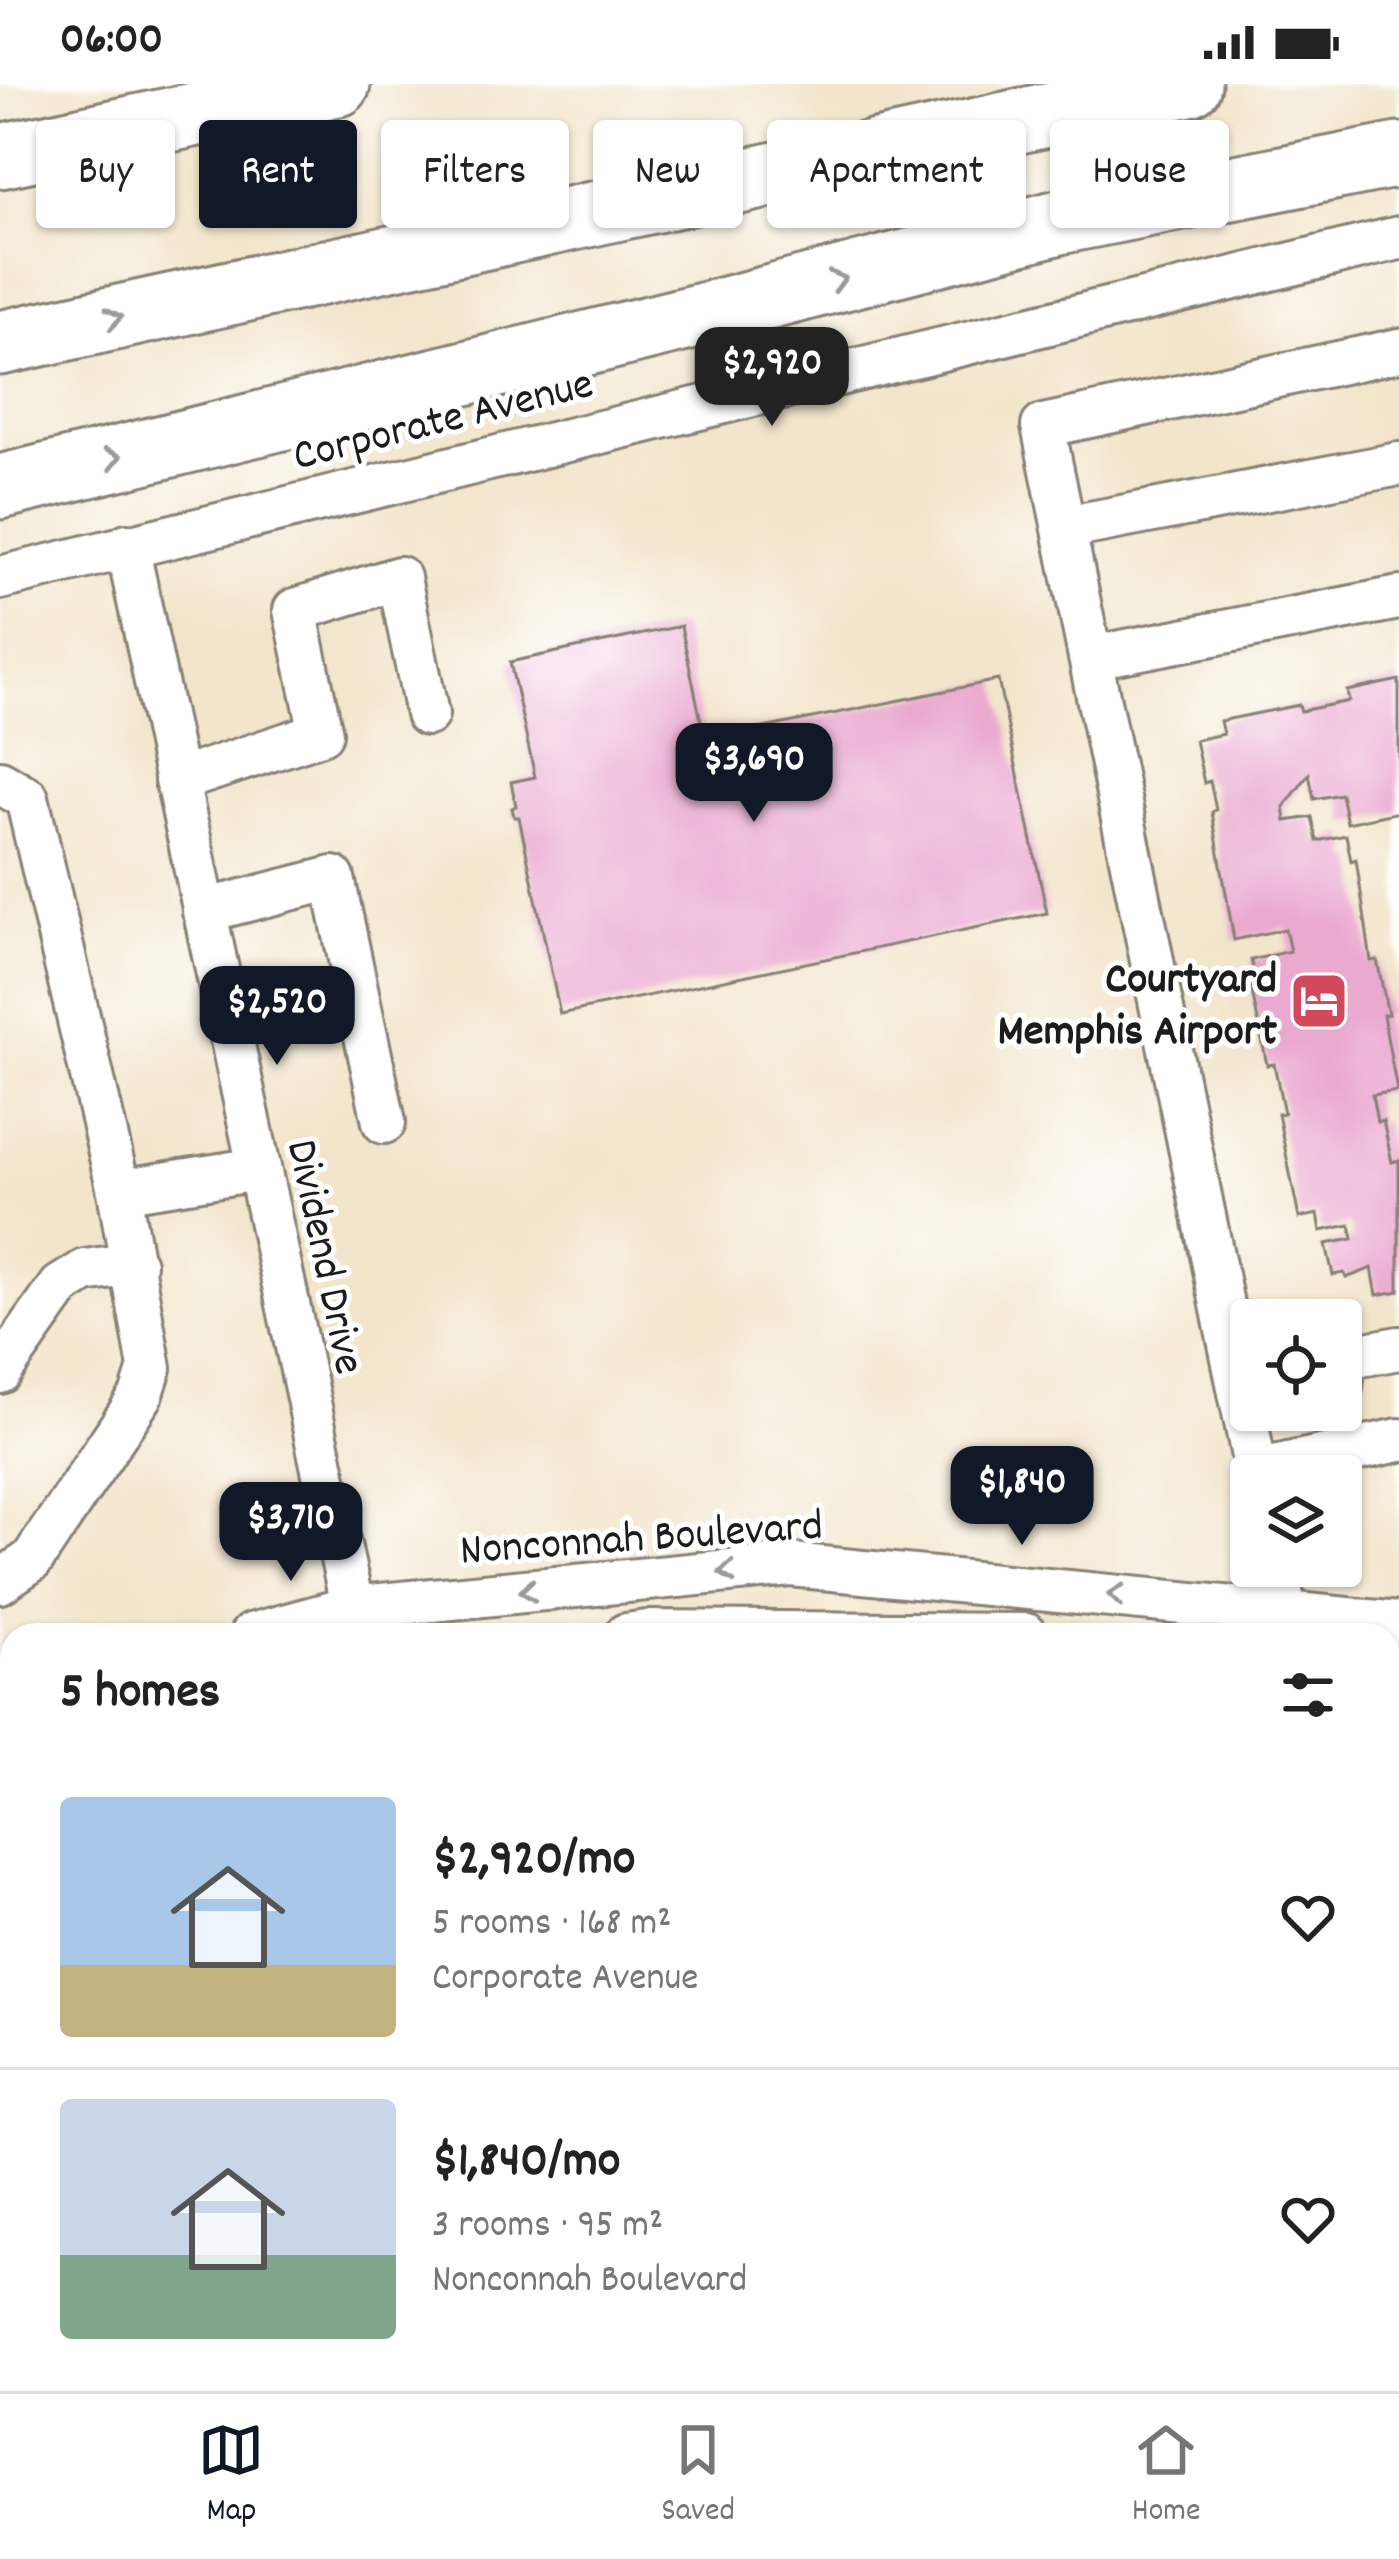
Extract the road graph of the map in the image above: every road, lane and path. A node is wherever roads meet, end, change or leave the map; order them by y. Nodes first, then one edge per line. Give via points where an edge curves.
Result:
1 (338, 84) edge
2 (1189, 84) edge
3 (1399, 155) edge
4 (0, 156) edge
5 (1399, 238) edge
6 (0, 344) edge
7 (1399, 350) edge
8 (1399, 464) edge
9 (0, 487) edge
10 (1064, 528) junction
11 (127, 544) junction
12 (0, 578) edge
13 (1399, 598) edge
14 (1090, 658) junction
15 (427, 714) dead end
16 (176, 781) junction
17 (0, 782) edge
18 (204, 911) junction
19 (384, 1122) dead end
20 (258, 1169) junction
21 (119, 1191) junction
22 (134, 1264) junction
23 (1399, 1348) edge
24 (1362, 1355) edge
25 (0, 1372) edge
26 (1336, 1431) edge
27 (1399, 1440) edge
28 (1253, 1455) edge
29 (1333, 1455) joint
30 (0, 1582) edge
31 (1280, 1587) edge
32 (1285, 1611) junction
33 (354, 1622) edge
34 (1390, 1623) edge

1 - 4 highway
6 -> 2 highway
9 -> 3 highway via 1059,222
5 - 11 street, Corporate Avenue
7 - 10 street via 1043,425
8 - 10 street
10 - 14 street
11 - 12 street, Corporate Avenue
11 - 16 street, Dividend Drive
13 - 14 street
14 - 28 street
15 - 16 street via 399,578 295,610 321,734
16 - 18 street, Dividend Drive
17 - 21 street via 27,798
18 - 19 street via 333,878
18 - 20 street, Dividend Drive
20 - 21 street
20 - 33 street, Dividend Drive
21 - 22 street
22 - 25 street via 85,1271 61,1286
22 - 30 street via 150,1368 141,1396 32,1561
23 - 24 street
26 - 29 street
27 - 29 street
31 - 32 street
32 -> 33 street, Nonconnah Boulevard via 791,1565
32 - 34 street, Nonconnah Boulevard

